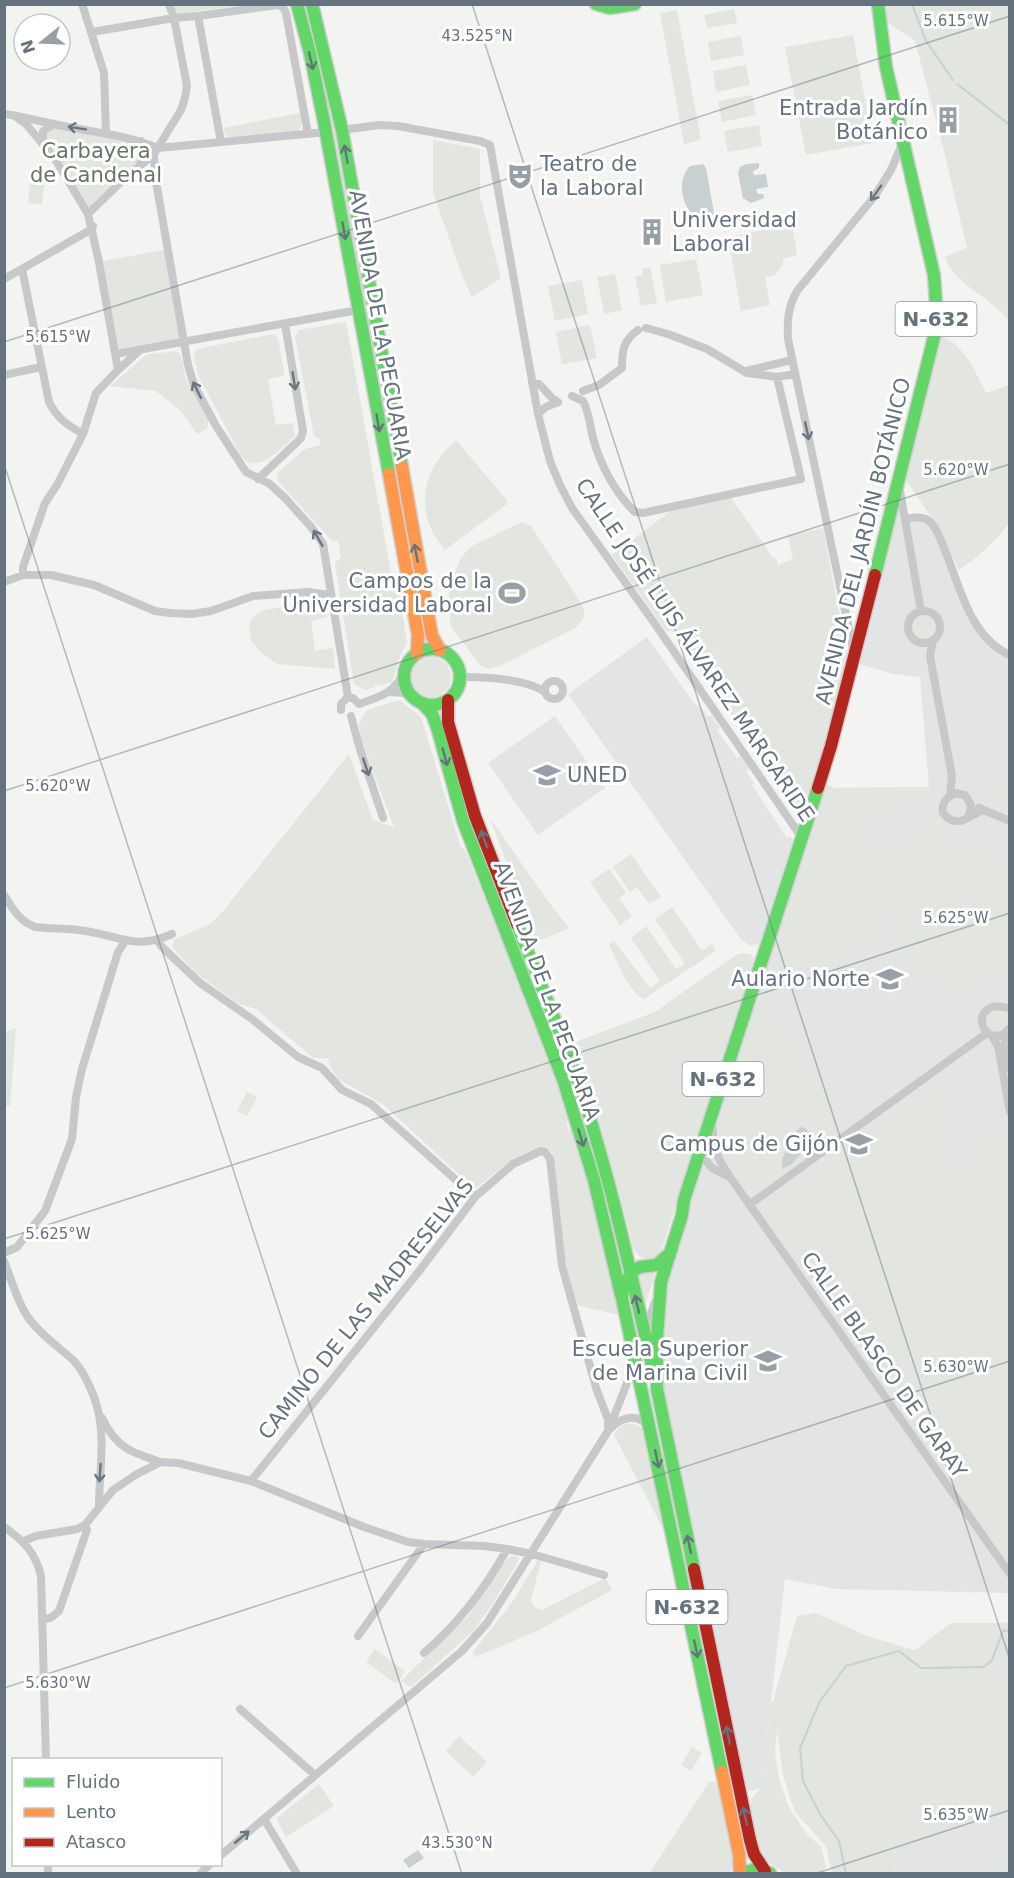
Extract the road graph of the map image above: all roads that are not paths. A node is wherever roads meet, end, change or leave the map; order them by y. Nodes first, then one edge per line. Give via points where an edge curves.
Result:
1 (82, 4) edge
2 (169, 4) edge
3 (297, 4) edge
4 (312, 4) edge
5 (635, 4) edge
6 (868, 4) edge
7 (878, 4) edge
8 (600, 6) edge
9 (198, 16) junction
10 (174, 18) junction
11 (92, 32) junction
12 (886, 67) junction
13 (4, 114) edge
14 (15, 116) junction
15 (54, 124) junction
16 (342, 130) junction
17 (326, 132) junction
18 (106, 133) junction
19 (308, 134) junction
20 (141, 141) junction
21 (221, 142) junction
22 (903, 142) junction
23 (43, 145) junction
24 (156, 152) junction
25 (139, 166) junction
26 (155, 176) junction
27 (82, 203) junction
28 (97, 206) junction
29 (88, 214) junction
30 (92, 230) junction
31 (22, 269) junction
32 (4, 279) edge
33 (358, 310) junction
34 (285, 324) junction
35 (185, 342) junction
36 (142, 349) junction
37 (116, 354) junction
38 (792, 360) junction
39 (772, 365) junction
40 (41, 367) junction
41 (118, 370) junction
42 (742, 371) junction
43 (795, 374) junction
44 (4, 375) edge
45 (777, 377) junction
46 (532, 383) junction
47 (545, 391) junction
48 (584, 391) dead end
49 (572, 396) dead end
50 (538, 414) junction
51 (83, 434) junction
52 (258, 479) junction
53 (899, 482) junction
54 (898, 526) junction
55 (23, 575) junction
56 (4, 582) edge
57 (331, 595) junction
58 (921, 611) junction
59 (933, 640) junction
60 (921, 642) junction
61 (440, 650) junction
62 (417, 653) junction
63 (854, 654) junction
64 (1010, 655) edge
65 (930, 656) junction
66 (406, 669) junction
67 (461, 677) junction
68 (552, 681) junction
69 (519, 682) junction
70 (544, 691) junction
71 (390, 692) junction
72 (348, 697) junction
73 (448, 700) junction
74 (418, 701) junction
75 (359, 704) junction
76 (351, 716) junction
77 (952, 776) junction
78 (960, 794) junction
79 (950, 795) junction
80 (972, 805) junction
81 (982, 810) junction
82 (969, 816) junction
83 (383, 818) dead end
84 (1010, 821) edge
85 (802, 838) junction
86 (4, 895) edge
87 (172, 934) dead end
88 (126, 940) junction
89 (158, 941) junction
90 (1008, 1011) edge
91 (745, 1016) junction
92 (1008, 1030) edge
93 (990, 1034) junction
94 (1010, 1069) edge
95 (1010, 1112) edge
96 (713, 1130) junction
97 (717, 1156) junction
98 (700, 1164) junction
99 (712, 1168) junction
100 (730, 1177) junction
101 (475, 1197) junction
102 (749, 1205) junction
103 (4, 1253) edge
104 (670, 1253) junction
105 (4, 1262) edge
106 (636, 1270) junction
107 (661, 1282) junction
108 (622, 1298) junction
109 (644, 1334) junction
110 (635, 1360) junction
111 (657, 1389) junction
112 (96, 1405) junction
113 (650, 1428) junction
114 (608, 1431) junction
115 (112, 1437) junction
116 (102, 1438) junction
117 (161, 1462) junction
118 (252, 1481) junction
119 (99, 1507) junction
120 (85, 1525) junction
121 (4, 1527) edge
122 (24, 1541) junction
123 (424, 1544) junction
124 (507, 1550) junction
125 (532, 1554) junction
126 (1010, 1574) edge
127 (604, 1575) dead end
128 (43, 1620) junction
129 (358, 1636) dead end
130 (424, 1653) dead end
131 (240, 1709) dead end
132 (46, 1758) edge
133 (315, 1775) junction
134 (264, 1819) junction
135 (222, 1854) edge
136 (768, 1872) edge
137 (739, 1873) edge
138 (297, 1874) edge

1 - 11 street
2 - 10 street
3 -> 17 main road, AVENIDA DE LA PECUARIA
4 - 16 main road, AVENIDA DE LA PECUARIA
5 - 8 main road
6 - 12 main road, AVENIDA DEL JARDÍN BOTÁNICO / N-632
7 - 12 main road, AVENIDA DEL JARDÍN BOTÁNICO / N-632
9 - 10 street
9 - 19 street via 278,4 283,7
9 - 21 street
10 - 11 street
10 - 24 street via 187,86 181,110
11 - 18 street via 104,73
12 - 22 main road, AVENIDA DEL JARDÍN BOTÁNICO / N-632
13 - 14 street
14 - 15 street
14 - 23 street
18 -> 15 street
15 - 23 street via 42,131
16 - 46 street, CALLE JOSÉ LUIS ÁLVAREZ MARGARIDE via 398,126 490,145
61 -> 16 main road, AVENIDA DE LA PECUARIA via 432,636
17 - 19 street
17 -> 33 main road, AVENIDA DE LA PECUARIA
18 - 20 street
19 - 21 street
20 - 24 street
20 - 25 street via 143,159
21 - 24 street
22 -> 38 street via 874,197 790,303 787,326
22 - 53 main road, AVENIDA DEL JARDÍN BOTÁNICO / N-632 via 934,275 936,304 935,333
23 - 27 street
24 - 25 street
24 - 26 street
25 - 26 street via 145,166
25 - 28 street
26 - 35 street
27 - 28 street via 91,208
27 - 29 street
28 - 29 street
28 - 30 street
29 - 30 street
30 - 31 street
30 - 37 street
31 - 32 street
31 - 40 street
33 - 34 street
33 -> 62 main road, AVENIDA DE LA PECUARIA via 418,635
34 - 35 street
34 -> 52 street via 303,431 301,438
35 - 36 street
52 -> 35 street via 246,472 194,385
36 - 37 street
36 - 41 street
37 - 41 street
38 - 39 street
38 - 43 street
39 - 42 street
39 - 45 street via 770,374
40 - 44 street
40 - 51 street via 55,414
41 - 51 street via 96,393
42 - 45 street
42 - 48 street via 707,349 642,329 625,342 622,368
43 - 45 street
43 -> 63 street
45 - 49 street via 801,479 642,513 635,512 616,488 596,446 587,409 583,401
46 - 47 street
46 - 50 street, CALLE JOSÉ LUIS ÁLVAREZ MARGARIDE
47 - 50 street
47 - 50 street via 558,402
50 - 85 street, CALLE JOSÉ LUIS ÁLVAREZ MARGARIDE via 550,461 572,508
51 - 55 street via 45,503 22,567
57 -> 52 street via 323,544 285,498
53 - 54 main road, AVENIDA DEL JARDÍN BOTÁNICO / N-632
53 - 54 street
54 - 58 street
54 - 63 main road, AVENIDA DEL JARDÍN BOTÁNICO / N-632
54 - 64 street via 916,517 930,521 975,622 999,651
55 - 56 street
55 - 57 street via 43,574 81,581 170,614 211,610 252,596 308,592
57 - 72 street
58 - 59 street via 938,618 939,634
58 - 60 street via 910,621 909,628 914,639
59 - 60 street
59 - 65 street
60 - 65 street
61 - 62 main road
61 - 67 main road via 450,655
62 - 66 main road
63 - 85 main road, AVENIDA DEL JARDÍN BOTÁNICO / N-632
65 - 77 street
66 - 71 street
66 - 74 main road via 406,687
67 - 69 street
67 - 73 main road
68 - 69 street
68 - 70 street
68 - 70 street via 560,683 562,695 551,699
69 - 70 street
71 - 74 street via 404,693
71 - 75 street
72 - 75 street
72 - 76 street via 338,710
73 - 74 main road via 434,705
106 -> 73 main road, AVENIDA DE LA PECUARIA via 626,1251 575,1074 475,816 448,722
74 -> 108 main road, AVENIDA DE LA PECUARIA via 432,714 437,727 463,820 563,1079 594,1180
75 - 76 street via 357,713
76 -> 83 street
77 - 78 street
77 - 79 street
78 - 79 street
78 - 80 street
79 - 82 street via 942,810 946,817 960,822
80 - 81 street
80 - 82 street
81 - 82 street
81 - 84 street
85 - 91 main road, AVENIDA DEL JARDÍN BOTÁNICO / N-632
86 - 88 street via 27,924
87 - 89 street
88 - 89 street
88 - 103 street via 117,952 82,1069 72,1139 45,1211 17,1247
89 - 101 street via 200,983 298,1057 322,1068 342,1090 371,1104
90 - 93 street via 995,1006 984,1013 982,1024
91 - 96 main road, AVENIDA DEL JARDÍN BOTÁNICO / N-632
91 - 98 main road, AVENIDA DEL JARDÍN BOTÁNICO / N-632 via 703,1142
92 - 93 street via 999,1036
92 - 94 street via 1005,1043
93 - 95 street via 998,1046
93 - 102 street
96 - 97 street, CALLE BLASCO DE GARAY via 712,1144
96 - 98 main road, AVENIDA DEL JARDÍN BOTÁNICO / N-632
97 - 98 street
97 - 100 street, CALLE BLASCO DE GARAY
98 - 99 street
98 - 99 street, CALLE BLASCO DE GARAY
98 - 104 main road, AVENIDA DEL JARDÍN BOTÁNICO / N-632
99 - 100 street, CALLE BLASCO DE GARAY
100 - 102 street, CALLE BLASCO DE GARAY
101 - 114 street, CAMINO DE LAS MADRESELVAS via 513,1164 537,1152 545,1152 550,1159 562,1266 608,1419
101 - 118 street, CAMINO DE LAS MADRESELVAS
102 - 126 street, CALLE BLASCO DE GARAY
104 - 106 main road via 660,1263
104 - 107 main road, AVENIDA DEL JARDÍN BOTÁNICO / N-632
105 - 112 street via 29,1319 74,1362
106 - 108 main road via 624,1282
109 -> 106 main road
107 - 109 street, AVENIDA DEL JARDÍN BOTÁNICO
107 - 111 main road, N-632
108 - 110 main road, AVENIDA DE LA PECUARIA / N-632
109 - 110 street, AVENIDA DEL JARDÍN BOTÁNICO
109 - 111 main road
110 - 113 main road, N-632
110 - 114 street, AVENIDA DEL JARDÍN BOTÁNICO
136 -> 111 main road, N-632 via 754,1854 750,1840
112 - 115 street
112 - 116 street
113 - 114 street via 637,1418 625,1418
113 -> 137 main road, N-632 via 739,1854
114 - 125 street, AVENIDA DEL JARDÍN BOTÁNICO
115 - 116 street
115 - 117 street via 128,1450
116 -> 119 street
117 - 118 street
117 - 119 street via 113,1491
118 - 123 street via 364,1527
119 - 120 street
120 - 122 street
120 - 128 street via 87,1530 59,1611
121 - 122 street
122 - 128 street via 39,1566
123 - 124 street
123 - 129 street
124 - 125 street
124 - 130 street via 467,1610
125 - 127 street
125 - 133 street, AVENIDA DEL JARDÍN BOTÁNICO via 487,1623 462,1652
128 - 132 street
131 - 133 street
133 - 134 street, AVENIDA DEL JARDÍN BOTÁNICO
135 -> 134 street, AVENIDA DEL JARDÍN BOTÁNICO
134 - 138 street
136 - 137 main road, N-632 via 756,1869

